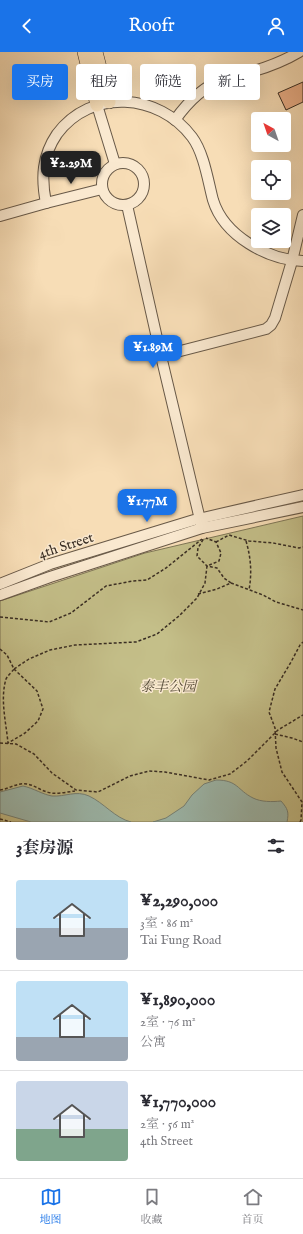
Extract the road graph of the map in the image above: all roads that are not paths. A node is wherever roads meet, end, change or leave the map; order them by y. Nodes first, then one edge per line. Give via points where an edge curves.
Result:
1 (84, 52) edge
2 (96, 52) edge
3 (299, 52) edge
4 (103, 104) junction
5 (175, 120) junction
6 (115, 164) junction
7 (102, 189) junction
8 (46, 203) junction
9 (127, 205) junction
10 (303, 215) edge
11 (0, 216) edge
12 (292, 261) junction
13 (303, 261) edge
14 (161, 356) junction
15 (303, 495) edge
16 (303, 507) edge
17 (202, 528) junction
18 (0, 584) edge
19 (0, 595) edge

1 - 4 main road
2 - 4 main road
3 - 5 street via 270,66 216,83 193,99
4 - 5 street via 127,102 148,106
4 - 6 street
4 - 8 street via 74,118 49,146 42,173
5 - 12 street via 196,143 214,202 225,221 243,239 259,250
6 - 7 street via 104,174
6 - 9 street via 132,164 143,176 145,184 142,194 136,201
7 - 8 street
7 - 9 street via 111,202
8 - 11 street
9 - 14 street
10 - 12 street
12 - 13 street
12 - 14 street via 275,318 266,329
14 - 17 street
15 - 17 street, 4th Street
16 - 17 street, 4th Street
17 - 18 street, 4th Street via 50,564
17 - 19 street, 4th Street

